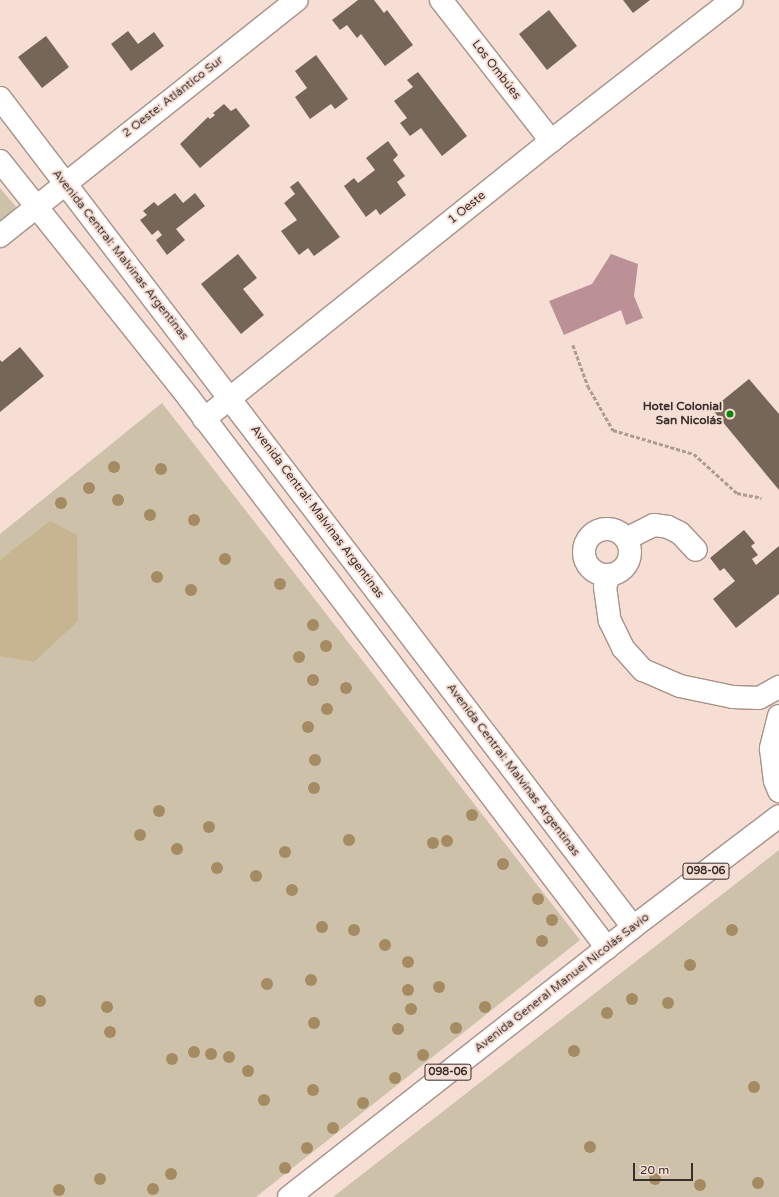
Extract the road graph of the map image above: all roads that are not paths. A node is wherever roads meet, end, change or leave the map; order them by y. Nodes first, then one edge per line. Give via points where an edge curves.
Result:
1 (297, 0) edge
2 (441, 0) edge
3 (732, 0) edge
4 (0, 98) edge
5 (551, 140) junction
6 (0, 161) edge
7 (50, 195) junction
8 (0, 236) edge
9 (230, 397) junction
10 (204, 419) junction
11 (626, 539) junction
12 (696, 550) dead end
13 (609, 575) junction
14 (779, 687) edge
15 (759, 698) junction
16 (779, 711) edge
17 (779, 716) edge
18 (779, 791) edge
19 (779, 816) edge
20 (633, 927) junction
21 (606, 948) junction
22 (289, 1197) edge

1 - 7 main road, 2 Oeste: Atlántico Sur
2 - 5 main road, Los Ombúes
3 - 5 main road, 1 Oeste
4 - 7 main road, Avenida Central: Malvinas Argentinas
5 - 9 main road, 1 Oeste
6 - 7 main road, Avenida Central: Malvinas Argentinas
7 - 8 main road, 2 Oeste: Atlántico Sur
7 - 9 main road, Avenida Central: Malvinas Argentinas
7 - 10 main road, Avenida Central: Malvinas Argentinas
9 - 10 main road, 1 Oeste
9 - 20 main road, Avenida Central: Malvinas Argentinas
10 - 21 main road, Avenida Central: Malvinas Argentinas
11 - 12 main road via 654,525 668,527 680,533
11 - 13 main road via 630,550 628,562 620,571
11 - 13 main road via 617,531 605,528 594,532 586,541 583,554 587,565 597,573
13 - 15 main road via 605,587 610,621 623,648 644,670 680,686 707,693
14 - 15 main road
15 - 16 main road
17 - 18 main road via 771,749 775,781
19 - 20 main road, Avenida General Manuel Nicolás Savio / 098-06
20 - 21 main road, Avenida General Manuel Nicolás Savio
21 - 22 main road, Avenida General Manuel Nicolás Savio / 098-06

